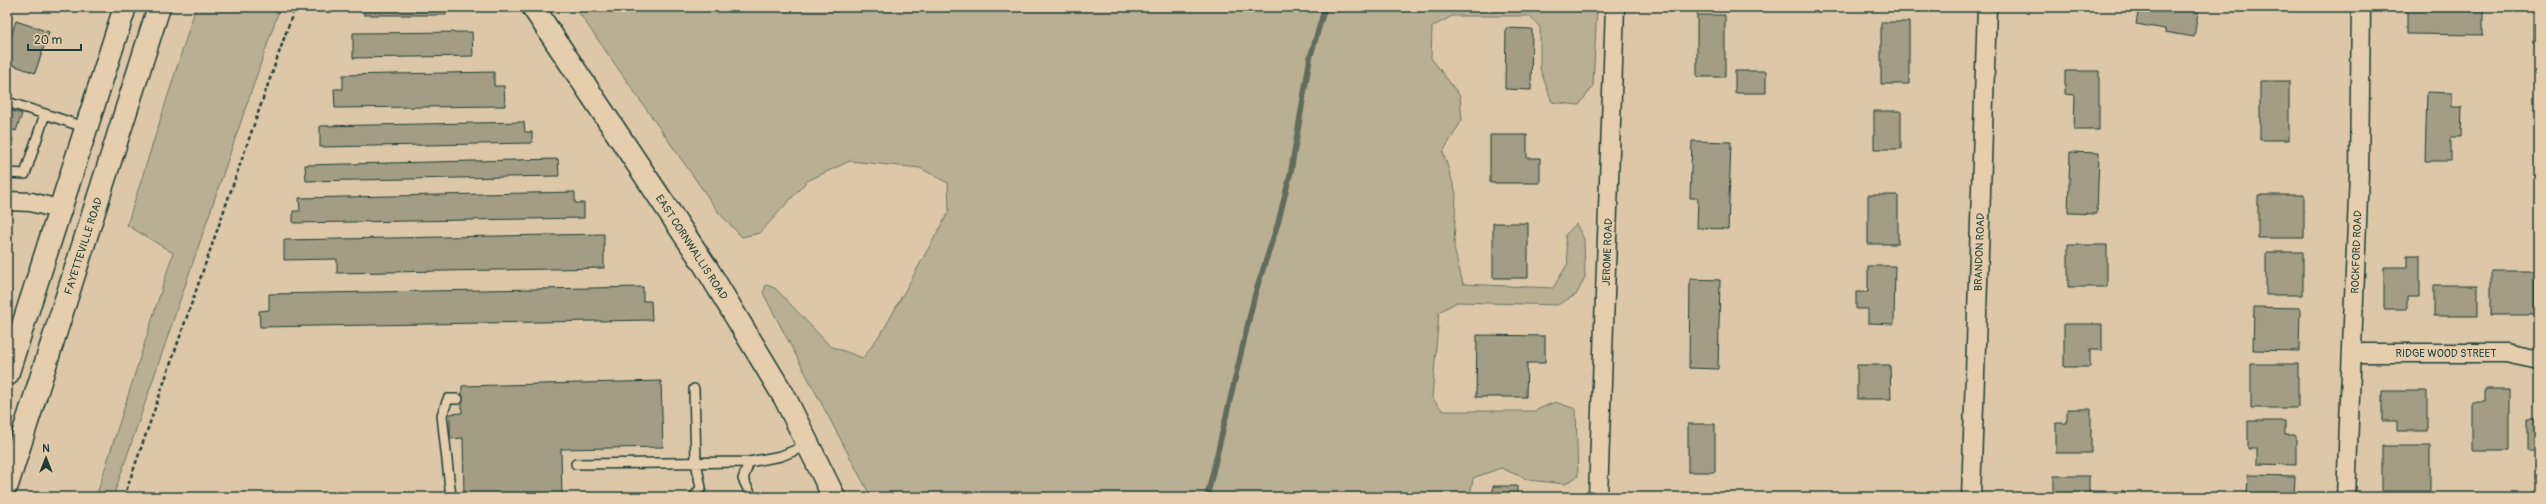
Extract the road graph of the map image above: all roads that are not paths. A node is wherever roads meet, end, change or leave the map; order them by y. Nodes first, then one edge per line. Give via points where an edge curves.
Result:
1 (125, 7) edge
2 (159, 7) edge
3 (533, 7) edge
4 (1615, 7) edge
5 (1987, 7) edge
6 (2361, 7) edge
7 (7, 102) edge
8 (46, 114) junction
9 (87, 128) junction
10 (7, 172) edge
11 (7, 201) edge
12 (62, 210) junction
13 (2352, 353) junction
14 (2539, 360) edge
15 (7, 375) edge
16 (694, 388) dead end
17 (458, 399) dead end
18 (808, 445) junction
19 (696, 462) junction
20 (749, 462) junction
21 (576, 464) dead end
22 (7, 485) edge
23 (451, 497) edge
24 (694, 497) edge
25 (752, 497) edge
26 (834, 497) edge
27 (1598, 497) edge
28 (1971, 497) edge
29 (2346, 497) edge

1 - 9 main road
2 - 22 main road, FAYETTEVILLE ROAD
3 - 18 main road, EAST CORNWALLIS ROAD via 706,267 785,398
4 - 27 street, JEROME ROAD
5 - 28 street, BRANDON ROAD
6 - 13 street, ROCKFORD ROAD via 2359,173
7 - 8 lane
8 - 9 lane
8 - 10 lane via 25,174
9 - 12 main road
11 - 12 street via 31,202
12 - 15 main road
13 - 14 street, RIDGE WOOD STREET via 2506,353
13 - 29 street, ROCKFORD ROAD
16 - 19 lane
17 - 23 lane via 448,398 442,415
18 - 20 lane via 782,456
18 - 26 main road, EAST CORNWALLIS ROAD
19 - 20 lane
19 - 21 lane
19 - 24 lane via 701,488
20 - 25 lane via 743,479

